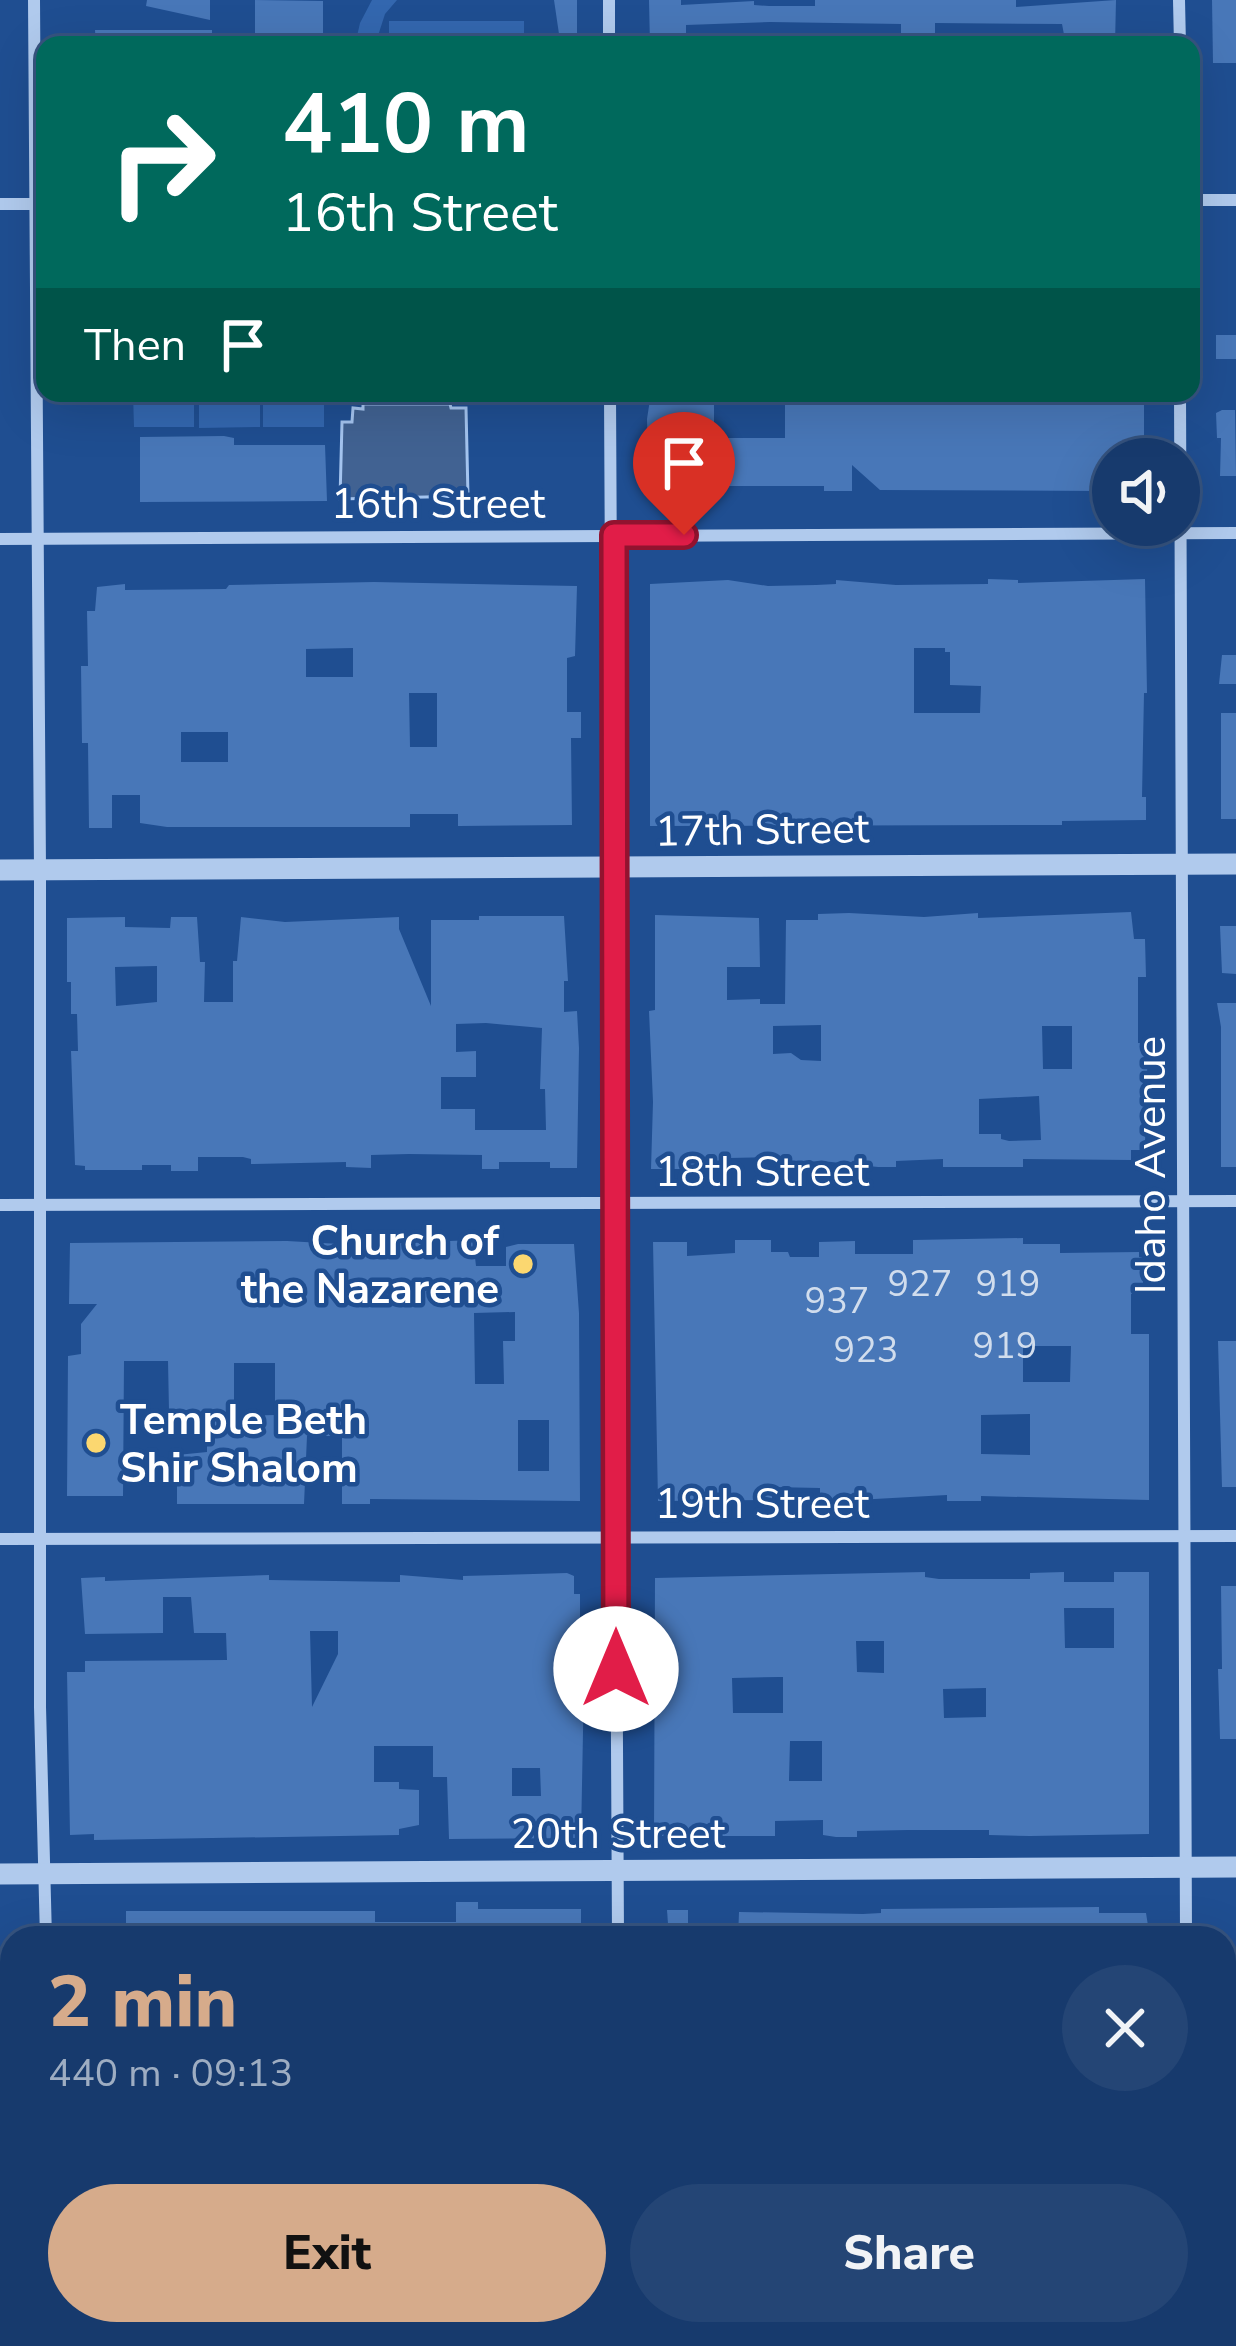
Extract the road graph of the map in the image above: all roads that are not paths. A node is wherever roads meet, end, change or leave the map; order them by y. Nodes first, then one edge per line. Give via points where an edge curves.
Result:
1 (34, 0) edge
2 (609, 0) edge
3 (1179, 0) edge
4 (609, 36) edge
5 (1180, 36) edge
6 (1200, 200) edge
7 (1236, 200) edge
8 (0, 204) edge
9 (35, 204) junction
10 (36, 371) edge
11 (36, 402) edge
12 (610, 402) edge
13 (1180, 402) edge
14 (1180, 438) edge
15 (1092, 532) edge
16 (1200, 532) edge
17 (1236, 532) edge
18 (614, 535) junction
19 (0, 538) edge
20 (37, 538) junction
21 (1179, 546) edge
22 (1182, 864) junction
23 (1236, 864) edge
24 (0, 870) edge
25 (40, 870) junction
26 (612, 870) junction
27 (1184, 1201) junction
28 (1236, 1201) edge
29 (614, 1204) junction
30 (0, 1205) edge
31 (41, 1205) junction
32 (1236, 1535) edge
33 (1186, 1536) junction
34 (615, 1537) junction
35 (0, 1539) edge
36 (41, 1539) junction
37 (1184, 1866) junction
38 (1236, 1867) edge
39 (617, 1873) junction
40 (0, 1874) edge
41 (46, 1874) junction
42 (46, 1926) edge
43 (617, 1926) edge
44 (1186, 1926) edge

1 - 9 street
2 - 4 street
3 - 5 street
6 - 7 street
8 - 9 street
9 - 10 street
11 - 20 street
12 - 18 street
13 - 14 street, Idaho Avenue
15 - 18 street, 16th Street
16 - 17 street, 16th Street
18 - 20 street, 16th Street
18 - 26 street
19 - 20 street, 16th Street
20 - 25 street
21 - 22 street, Idaho Avenue
22 - 23 street, 17th Street
22 - 26 street, 17th Street
22 - 27 street, Idaho Avenue
24 - 25 street, 17th Street
25 - 26 street, 17th Street
25 - 31 street
26 - 29 street
27 - 28 street, 18th Street
27 - 29 street, 18th Street
27 - 33 street, Idaho Avenue
29 - 31 street, 18th Street
29 - 34 street
30 - 31 street, 18th Street
31 - 36 street
32 - 33 street, 19th Street
33 - 34 street, 19th Street
33 - 37 street, Idaho Avenue
34 - 36 street, 19th Street
34 - 39 street
35 - 36 street, 19th Street
36 - 41 street
37 - 38 street, 20th Street
37 - 39 street, 20th Street
37 - 44 street, Idaho Avenue
39 - 41 street, 20th Street
39 - 43 street
40 - 41 street, 20th Street
41 - 42 street

